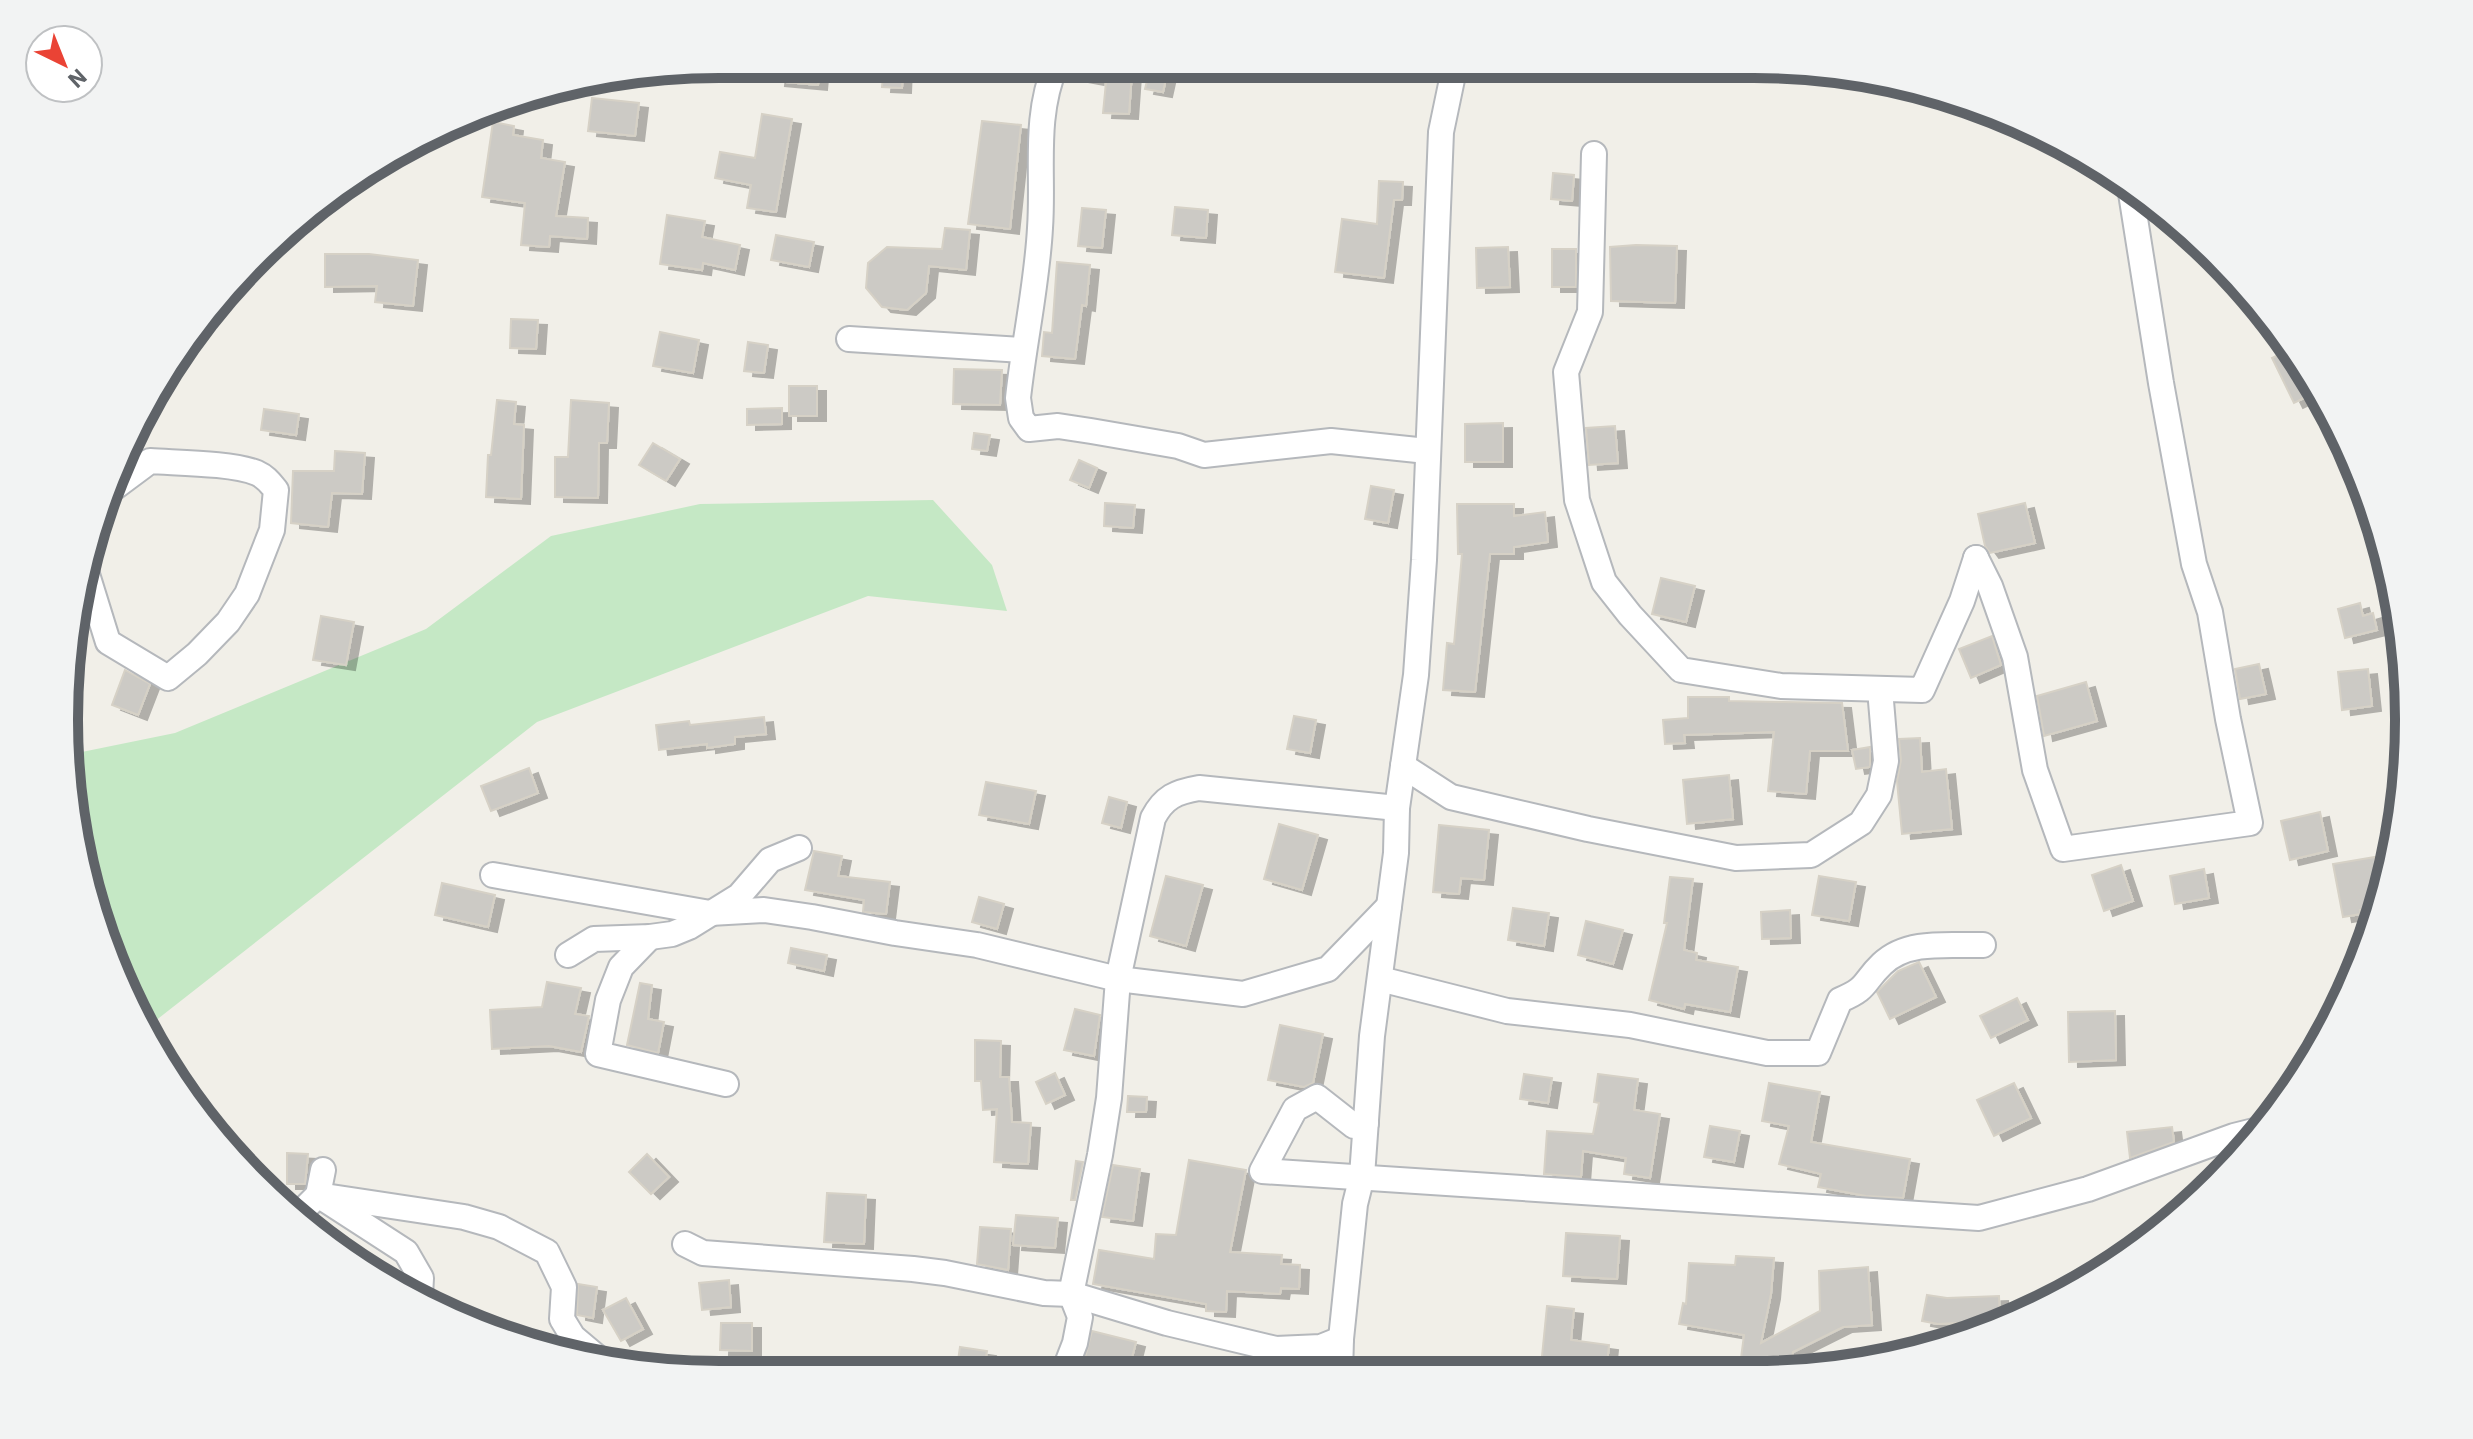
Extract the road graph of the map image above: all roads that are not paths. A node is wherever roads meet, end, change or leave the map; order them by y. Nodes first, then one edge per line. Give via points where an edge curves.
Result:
1 (1050, 78) edge
2 (1452, 78) edge
3 (1594, 154) dead end
4 (2132, 203) edge
5 (849, 339) dead end
6 (1023, 350) junction
7 (1427, 451) junction
8 (141, 455) edge
9 (91, 588) edge
10 (1880, 689) junction
11 (1403, 766) junction
12 (1397, 808) junction
13 (799, 848) dead end
14 (493, 875) dead end
15 (1389, 906) junction
16 (710, 913) junction
17 (650, 937) junction
18 (1983, 945) dead end
19 (568, 955) dead end
20 (1118, 979) junction
21 (1380, 979) junction
22 (726, 1084) dead end
23 (1366, 1123) junction
24 (2243, 1134) edge
25 (323, 1170) dead end
26 (1362, 1176) junction
27 (318, 1195) junction
28 (305, 1208) edge
29 (685, 1244) dead end
30 (421, 1287) edge
31 (1071, 1294) junction
32 (1341, 1339) junction
33 (585, 1347) edge
34 (1068, 1361) edge
35 (1340, 1361) edge

1 - 6 street via 1039,148 1040,228
2 - 7 street via 1441,132
3 - 10 street via 1590,312 1566,372 1577,500 1604,582 1681,670 1781,686
4 - 10 street via 2194,564 2210,612 2250,823 2063,849 2035,770 2015,657 1976,558 1922,690
5 - 6 street
6 - 7 street via 1018,398 1029,429 1058,426 1204,455 1331,441
7 - 11 street via 1416,675
8 - 9 street via 257,473 276,490 272,530 247,594 228,622 168,678 108,642
10 - 11 street via 1886,761 1879,795 1861,823 1811,855 1736,858 1588,829 1451,797
11 - 12 street
12 - 15 street
12 - 20 street via 1199,788 1178,792 1161,803 1153,818
13 - 16 street via 770,860 739,896
14 - 16 street
15 - 20 street via 1328,969 1243,994
15 - 21 street
16 - 17 street via 672,934
16 - 20 street via 764,910 812,917 977,945
17 - 19 street via 594,939
17 - 22 street via 621,967 608,1000 598,1054
18 - 21 street via 1910,947 1882,963 1861,991 1840,1000 1818,1053 1767,1053 1630,1025 1507,1011
20 - 31 street via 1103,1141
21 - 23 street
23 - 26 street
23 - 26 street via 1354,1126 1317,1097 1295,1109 1262,1171
24 - 26 street via 2088,1189 1979,1218
25 - 27 street
26 - 32 street
27 - 28 street
27 - 30 street via 406,1252
27 - 33 street via 464,1217 499,1227 547,1252 564,1287 562,1319
29 - 31 street via 703,1253 927,1271
31 - 32 street via 1276,1349 1321,1347
31 - 34 street via 1080,1317
32 - 35 street

